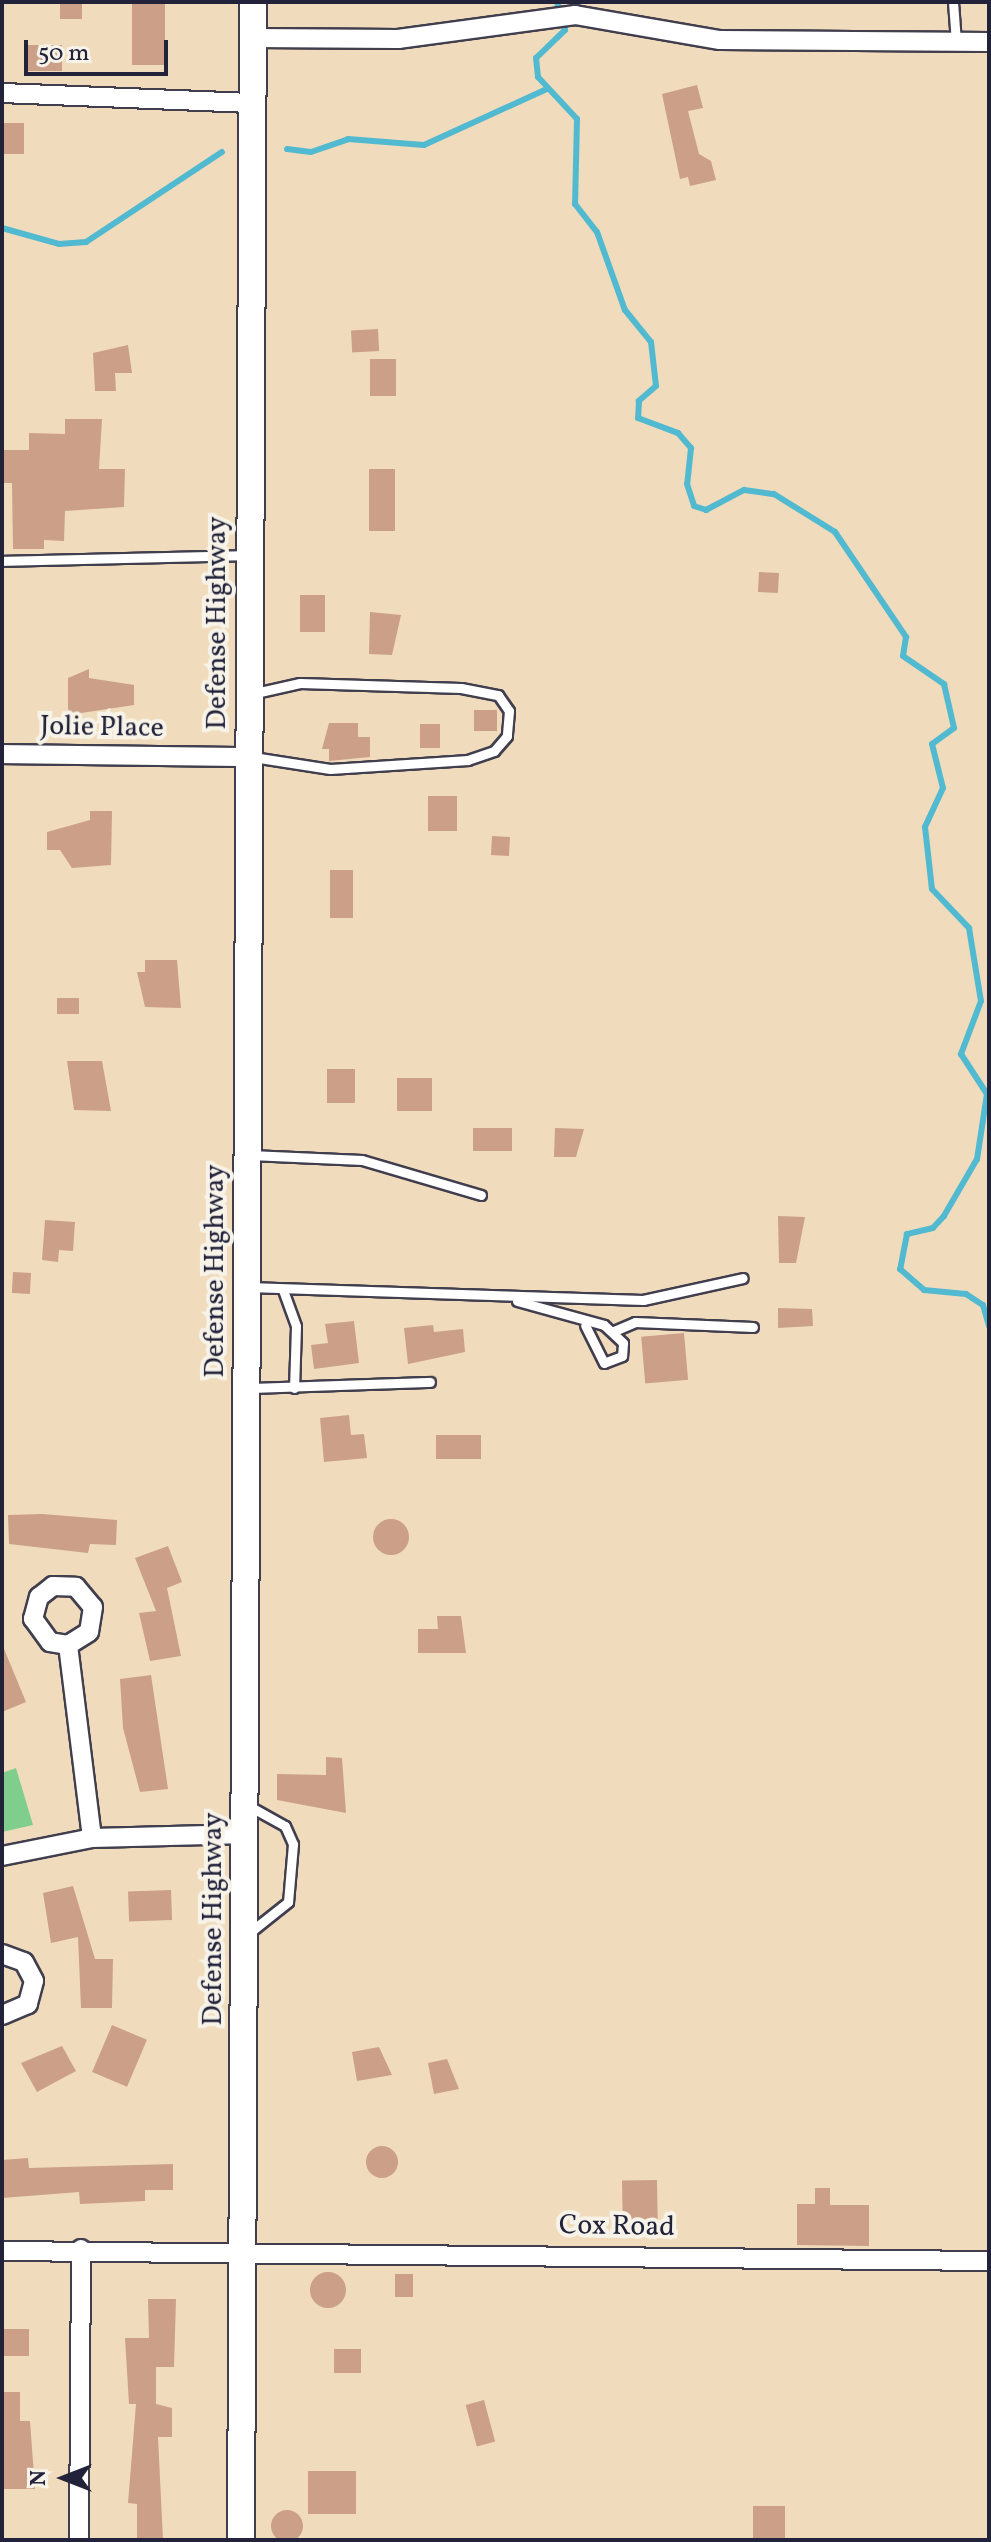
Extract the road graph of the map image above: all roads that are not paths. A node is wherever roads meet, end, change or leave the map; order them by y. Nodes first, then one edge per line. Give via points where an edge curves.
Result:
1 (253, 2) edge
2 (953, 2) edge
3 (254, 38) junction
4 (956, 42) junction
5 (989, 42) edge
6 (2, 93) edge
7 (253, 103) junction
8 (251, 555) junction
9 (2, 561) edge
10 (250, 694) junction
11 (2, 754) edge
12 (250, 757) junction
13 (249, 1155) junction
14 (481, 1195) dead end
15 (743, 1278) dead end
16 (248, 1287) junction
17 (283, 1290) junction
18 (506, 1298) junction
19 (585, 1325) junction
20 (753, 1327) dead end
21 (614, 1331) junction
22 (430, 1382) dead end
23 (248, 1388) junction
24 (294, 1388) junction
25 (68, 1645) dead end
26 (247, 1805) junction
27 (247, 1834) junction
28 (92, 1838) junction
29 (2, 1856) edge
30 (246, 1935) junction
31 (2, 1954) edge
32 (2, 2015) edge
33 (81, 2249) junction
34 (2, 2251) edge
35 (244, 2252) junction
36 (989, 2261) edge
37 (79, 2540) edge
38 (241, 2540) edge

1 - 3 main road, Defense Highway
2 - 4 lane
3 - 4 street via 398,39 575,15 720,40
3 - 7 main road, Defense Highway
4 - 5 street
6 - 7 street
7 - 8 main road, Defense Highway
8 - 9 lane
8 - 10 main road, Defense Highway
10 - 12 main road, Defense Highway
10 - 12 lane via 300,683 461,688 498,695 509,711 507,736 494,751 468,760 330,769
11 - 12 street, Jolie Place
12 - 13 main road, Defense Highway
13 - 14 lane via 362,1160
13 - 16 main road, Defense Highway
15 - 18 lane via 643,1300
16 - 17 lane
16 - 23 main road, Defense Highway
17 - 18 lane
17 - 24 lane via 296,1326
18 - 19 lane
19 - 21 lane
19 - 21 lane via 604,1363 622,1356
20 - 21 lane via 635,1322
22 - 24 lane
23 - 24 lane
23 - 26 main road, Defense Highway
25 - 28 street
26 - 27 main road, Defense Highway
26 - 30 lane via 285,1826 293,1844 288,1902
27 - 28 street
27 - 30 main road, Defense Highway
28 - 29 street
30 - 35 main road, Defense Highway
31 - 32 street via 24,1962 34,1981 28,2004
33 - 34 street, Cox Road
33 - 35 street, Cox Road
33 - 37 street
35 - 36 street, Cox Road
35 - 38 main road, Defense Highway

